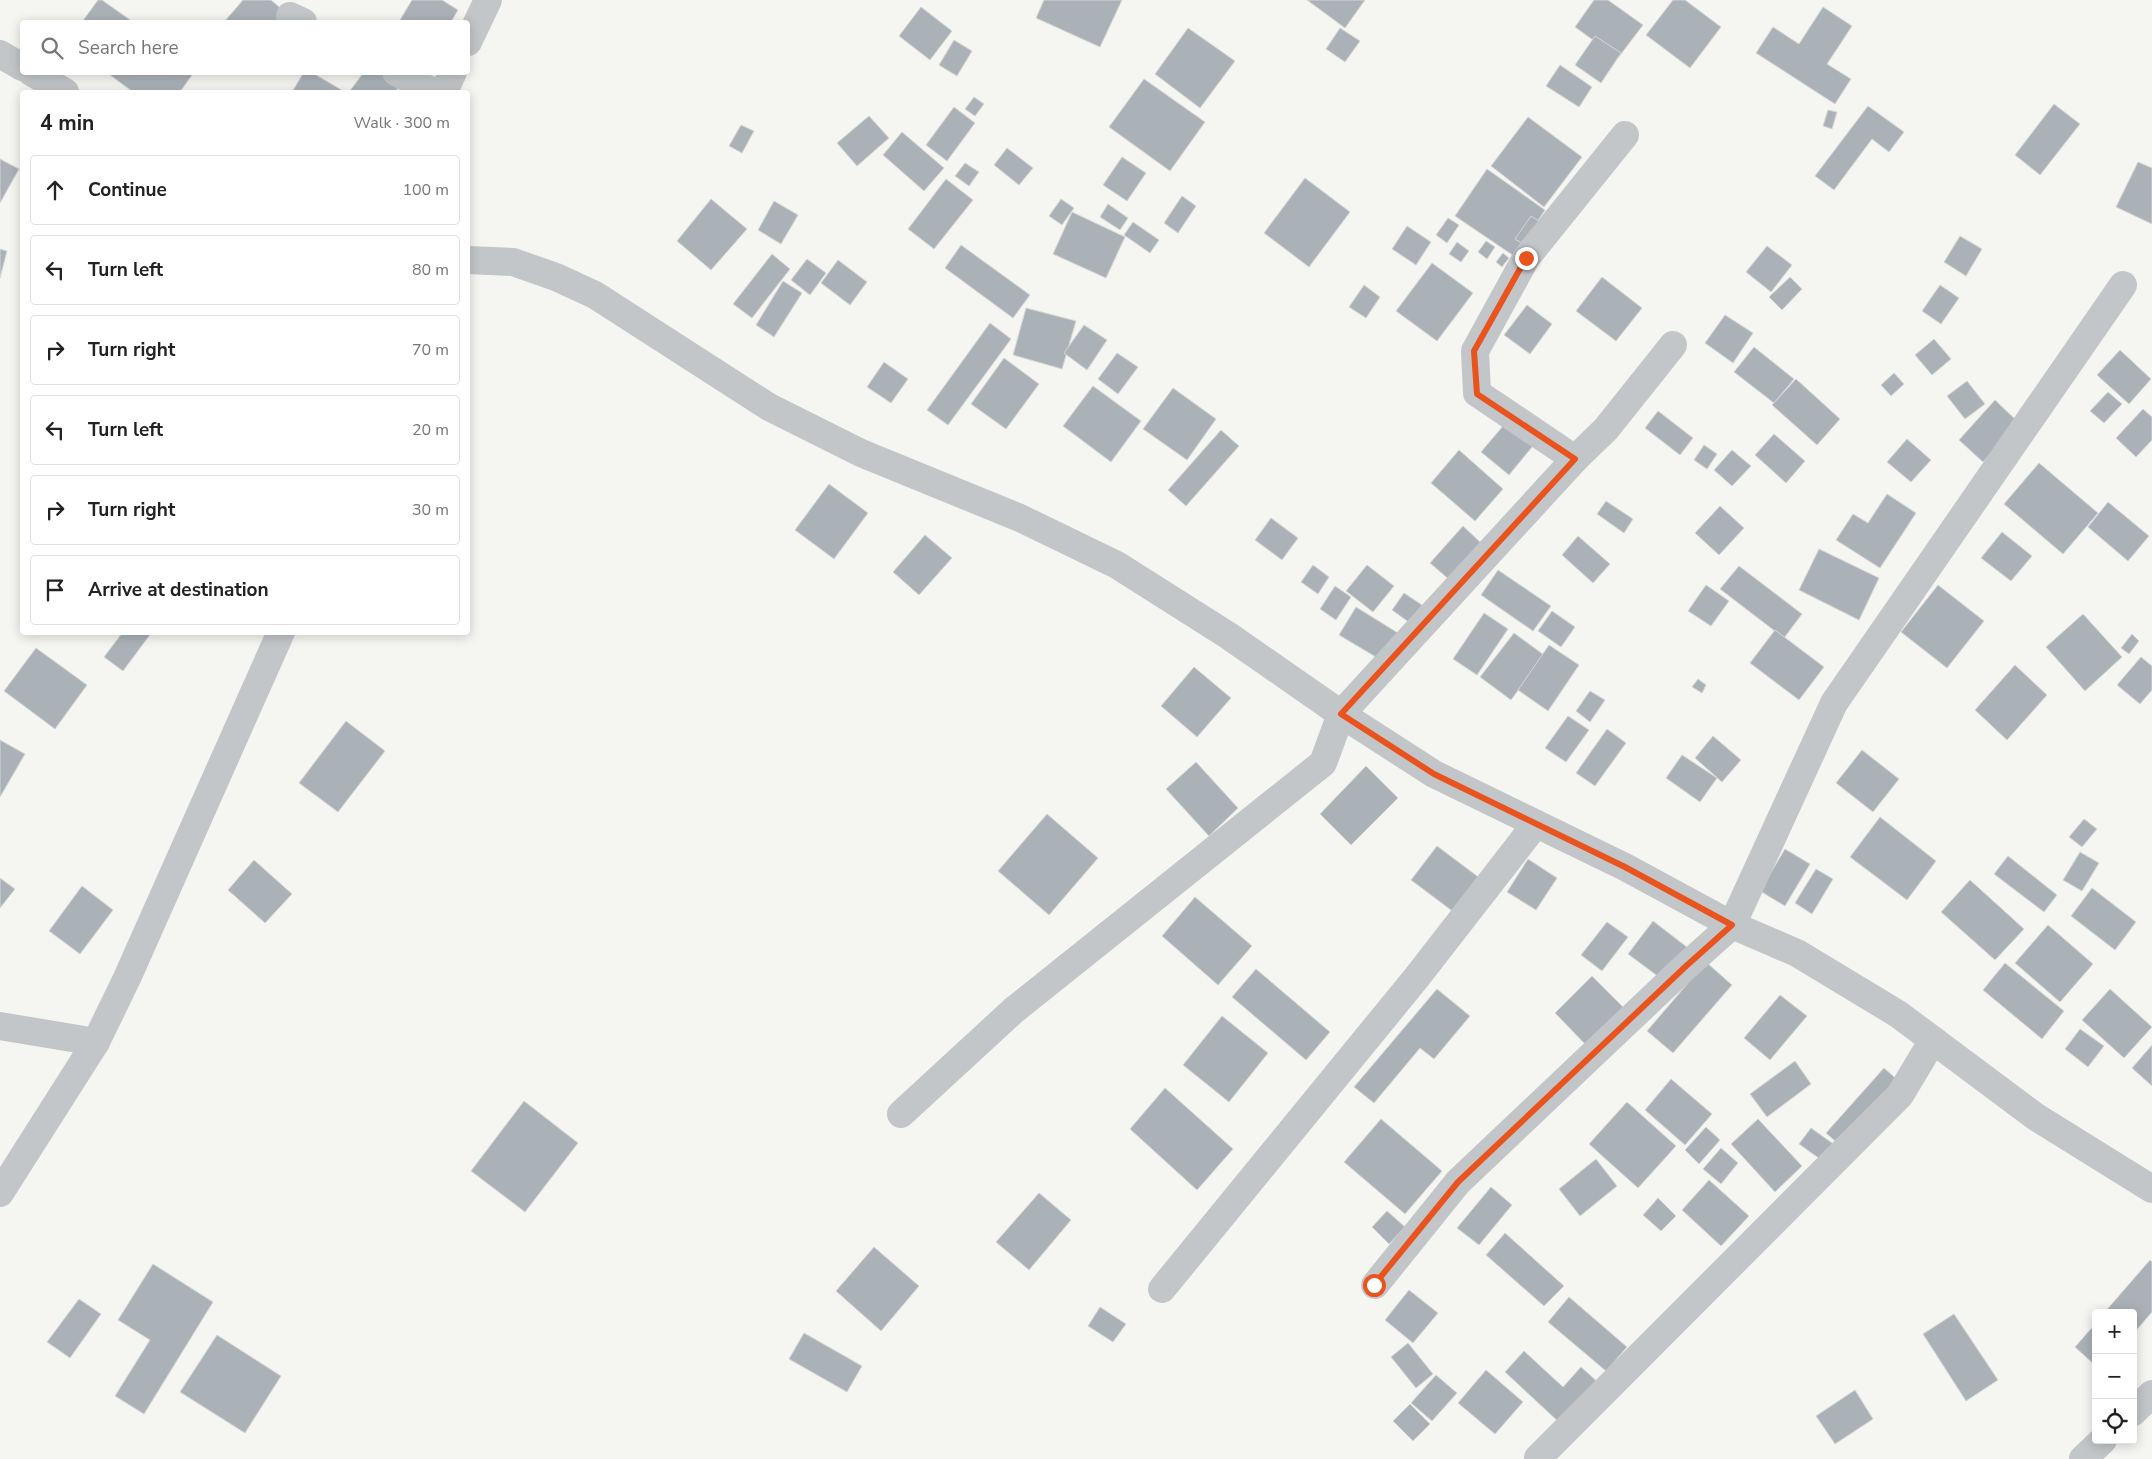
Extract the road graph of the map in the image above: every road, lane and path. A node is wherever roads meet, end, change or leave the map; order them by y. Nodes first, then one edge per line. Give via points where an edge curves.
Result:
1 (488, 0) edge
2 (470, 38) edge
3 (0, 54) edge
4 (20, 67) edge
5 (36, 75) edge
6 (402, 75) edge
7 (452, 75) edge
8 (62, 90) edge
9 (429, 90) edge
10 (445, 90) edge
11 (1625, 135) dead end
12 (470, 260) edge
13 (2123, 285) dead end
14 (1674, 345) dead end
15 (1575, 459) junction
16 (279, 635) edge
17 (1341, 714) junction
18 (1535, 825) junction
19 (1732, 925) junction
20 (0, 1026) edge
21 (1933, 1040) junction
22 (96, 1042) junction
23 (902, 1114) dead end
24 (2152, 1189) edge
25 (0, 1193) edge
26 (1374, 1285) dead end
27 (1162, 1289) dead end
28 (2152, 1394) edge
29 (2137, 1408) edge
30 (2099, 1444) edge
31 (1538, 1458) edge
32 (2083, 1459) edge

1 - 2 street
3 - 4 street
5 - 8 street
6 - 9 street
7 - 10 street
11 - 15 street via 1526,258 1474,351 1477,394
12 - 17 street via 513,262 595,295 769,407 861,453 1020,518 1117,565 1229,636
13 - 19 street via 1834,703
14 - 15 street via 1606,429
15 - 17 street
16 - 22 street
17 - 18 street via 1434,774
17 - 23 street via 1323,763 1014,1010
18 - 19 street via 1625,867
18 - 27 street via 1417,977
19 - 21 street via 1797,953 1898,1014
19 - 26 street via 1458,1182
20 - 22 street
21 - 24 street via 2036,1116
21 - 31 street via 1900,1095
22 - 25 street
28 - 29 street
30 - 32 street

